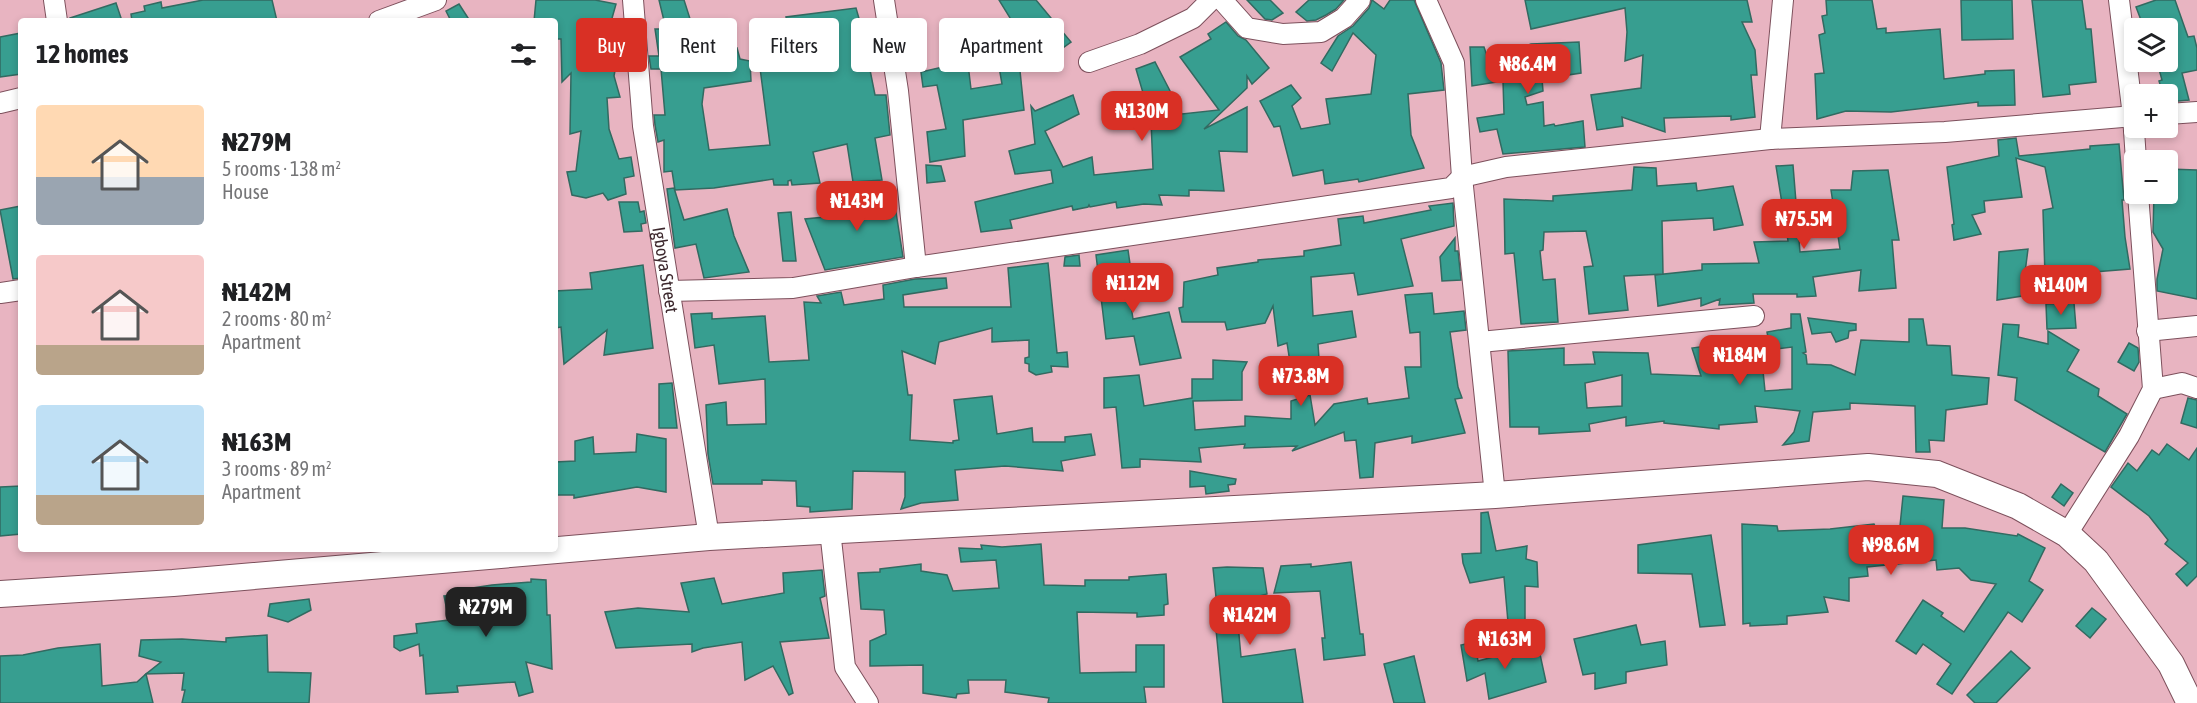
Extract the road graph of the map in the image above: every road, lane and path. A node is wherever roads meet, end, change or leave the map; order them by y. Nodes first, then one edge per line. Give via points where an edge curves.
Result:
1 (54, 0) edge
2 (436, 0) edge
3 (633, 0) edge
4 (884, 0) edge
5 (1211, 0) edge
6 (1222, 0) edge
7 (1360, 0) edge
8 (1426, 0) edge
9 (1783, 0) edge
10 (2119, 0) edge
11 (57, 18) edge
12 (387, 18) edge
13 (1089, 62) dead end
14 (2130, 84) edge
15 (18, 99) edge
16 (0, 103) edge
17 (2197, 112) edge
18 (2178, 113) edge
19 (2124, 117) edge
20 (1770, 139) junction
21 (1462, 177) junction
22 (2139, 204) edge
23 (916, 267) junction
24 (18, 290) edge
25 (669, 291) junction
26 (0, 293) edge
27 (1754, 316) dead end
28 (2197, 326) edge
29 (2148, 331) junction
30 (1479, 342) junction
31 (2197, 388) edge
32 (2153, 389) junction
33 (1495, 495) junction
34 (830, 530) junction
35 (2067, 534) junction
36 (709, 537) junction
37 (558, 550) edge
38 (534, 552) edge
39 (0, 594) edge
40 (868, 703) edge
41 (2190, 703) edge

1 - 11 street
2 - 12 street
3 - 25 street, Igboya Street via 643,126
4 - 23 street via 898,91
5 - 13 street via 1192,18 1140,44
6 - 7 street via 1247,28 1283,34 1321,32 1344,18
8 - 21 street via 1454,63
9 - 20 street
10 - 14 street
15 - 16 street
17 - 18 street
19 - 20 street via 1945,132
20 - 21 street via 1506,167
21 - 23 street via 1450,188
21 - 30 street
22 - 29 street
23 - 25 street via 793,288
24 - 26 street
25 - 36 street, Igboya Street
27 - 30 street
28 - 29 street
29 - 32 street
30 - 33 street
31 - 32 street via 2182,384
32 - 35 street
33 - 34 main road
33 - 35 main road via 1868,466 1937,474 2018,506
34 - 36 main road
34 - 40 street via 845,667
35 - 41 main road via 2096,561 2171,664
36 - 37 main road
38 - 39 main road

